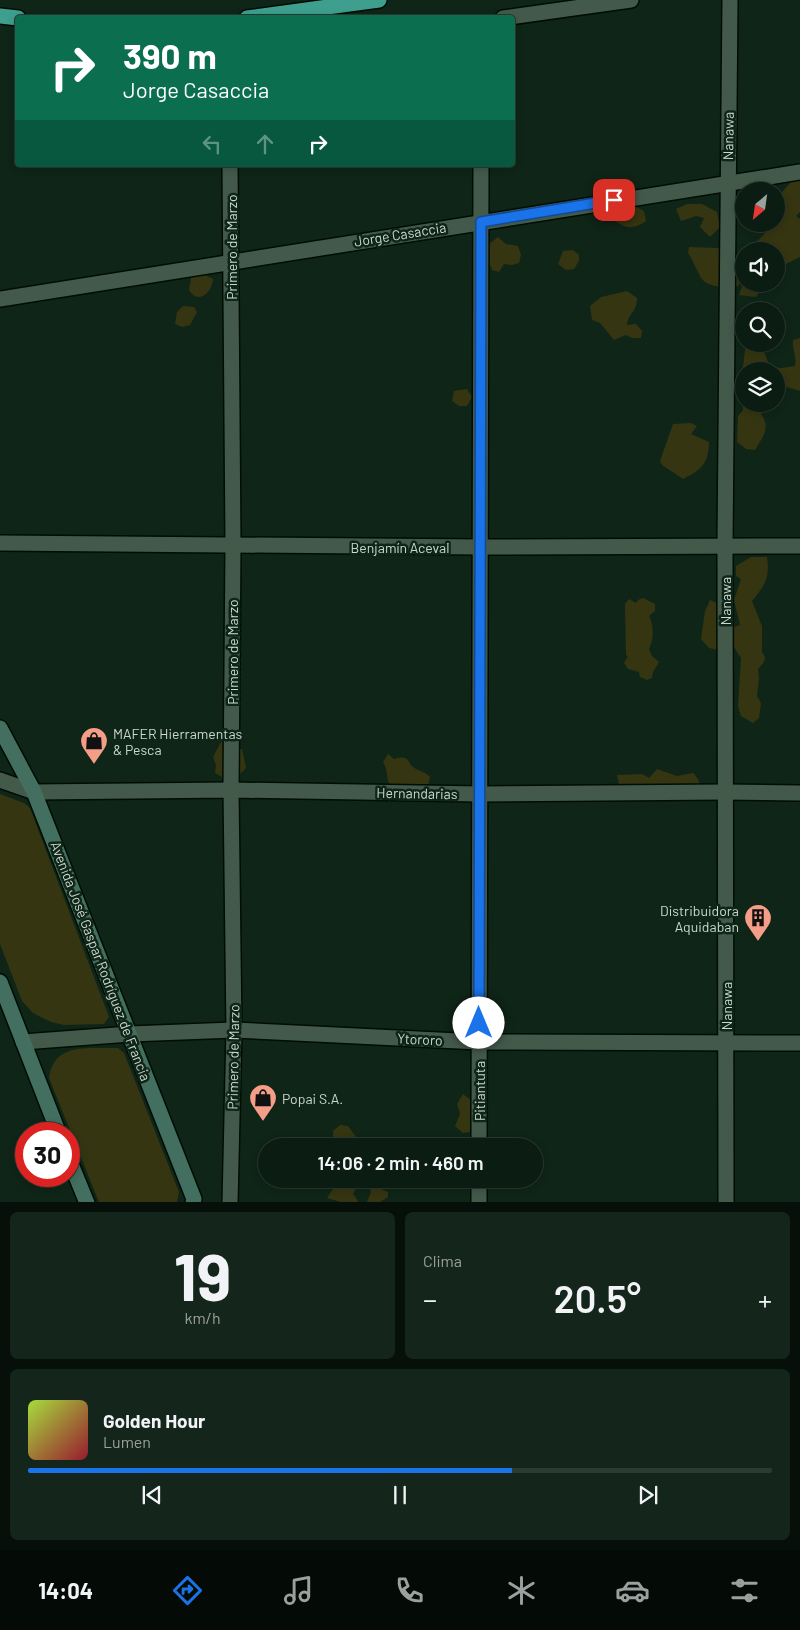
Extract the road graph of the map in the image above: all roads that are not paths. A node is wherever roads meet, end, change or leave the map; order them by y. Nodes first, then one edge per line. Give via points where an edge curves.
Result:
1 (379, 0) edge
2 (631, 0) edge
3 (730, 0) edge
4 (291, 6) edge
5 (258, 15) edge
6 (0, 16) edge
7 (515, 16) edge
8 (15, 18) edge
9 (230, 167) edge
10 (481, 167) edge
11 (800, 172) edge
12 (728, 182) junction
13 (481, 222) junction
14 (231, 261) junction
15 (0, 299) edge
16 (0, 543) edge
17 (233, 545) junction
18 (725, 546) junction
19 (800, 546) edge
20 (481, 547) junction
21 (0, 728) edge
22 (0, 780) edge
23 (231, 790) junction
24 (34, 792) junction
25 (725, 792) junction
26 (480, 794) junction
27 (800, 794) edge
28 (0, 982) edge
29 (234, 1030) junction
30 (130, 1034) junction
31 (23, 1042) junction
32 (479, 1042) junction
33 (727, 1043) junction
34 (800, 1043) edge
35 (54, 1122) edge
36 (479, 1138) edge
37 (80, 1187) edge
38 (479, 1188) edge
39 (195, 1201) edge
40 (229, 1201) edge
41 (86, 1202) edge
42 (479, 1202) edge
43 (726, 1202) edge

1 - 4 highway
2 - 7 street
3 - 12 street, Nanawa
4 - 5 highway
6 - 8 highway
9 - 14 street, Primero de Marzo
10 - 13 street, Pitiantuta
11 - 12 street, Jorge Casaccia
12 - 13 street, Jorge Casaccia
12 - 18 street, Nanawa
13 - 14 street, Jorge Casaccia
13 - 20 street, Pitiantuta
14 - 15 street, Jorge Casaccia
14 - 17 street, Primero de Marzo
16 - 17 street, Benjamín Aceval
17 - 20 street, Benjamín Aceval
17 - 23 street, Primero de Marzo
18 - 19 street, Benjamín Aceval
18 - 20 street, Benjamín Aceval
18 - 25 street, Nanawa
20 - 26 street, Pitiantuta
21 - 24 main road, Avenida José Gaspar Rodríguez de Francia
22 - 24 street
23 - 24 street, Hernandarias
23 - 26 street, Hernandarias
23 - 29 street, Primero de Marzo
24 - 30 main road, Avenida José Gaspar Rodríguez de Francia
25 - 26 street, Hernandarias
25 - 27 street, Hernandarias
25 - 33 street, Nanawa
26 - 32 street, Pitiantuta
28 - 31 main road
29 - 30 street, Ytororo
29 - 32 street, Ytororo
29 - 40 street, Primero de Marzo
30 - 31 street, Ytororo
30 - 39 main road, Avenida José Gaspar Rodríguez de Francia
31 - 35 main road
32 - 33 street, Ytororo
32 - 36 street, Pitiantuta
33 - 34 street, Ytororo
33 - 43 street, Nanawa
37 - 41 main road
38 - 42 street

